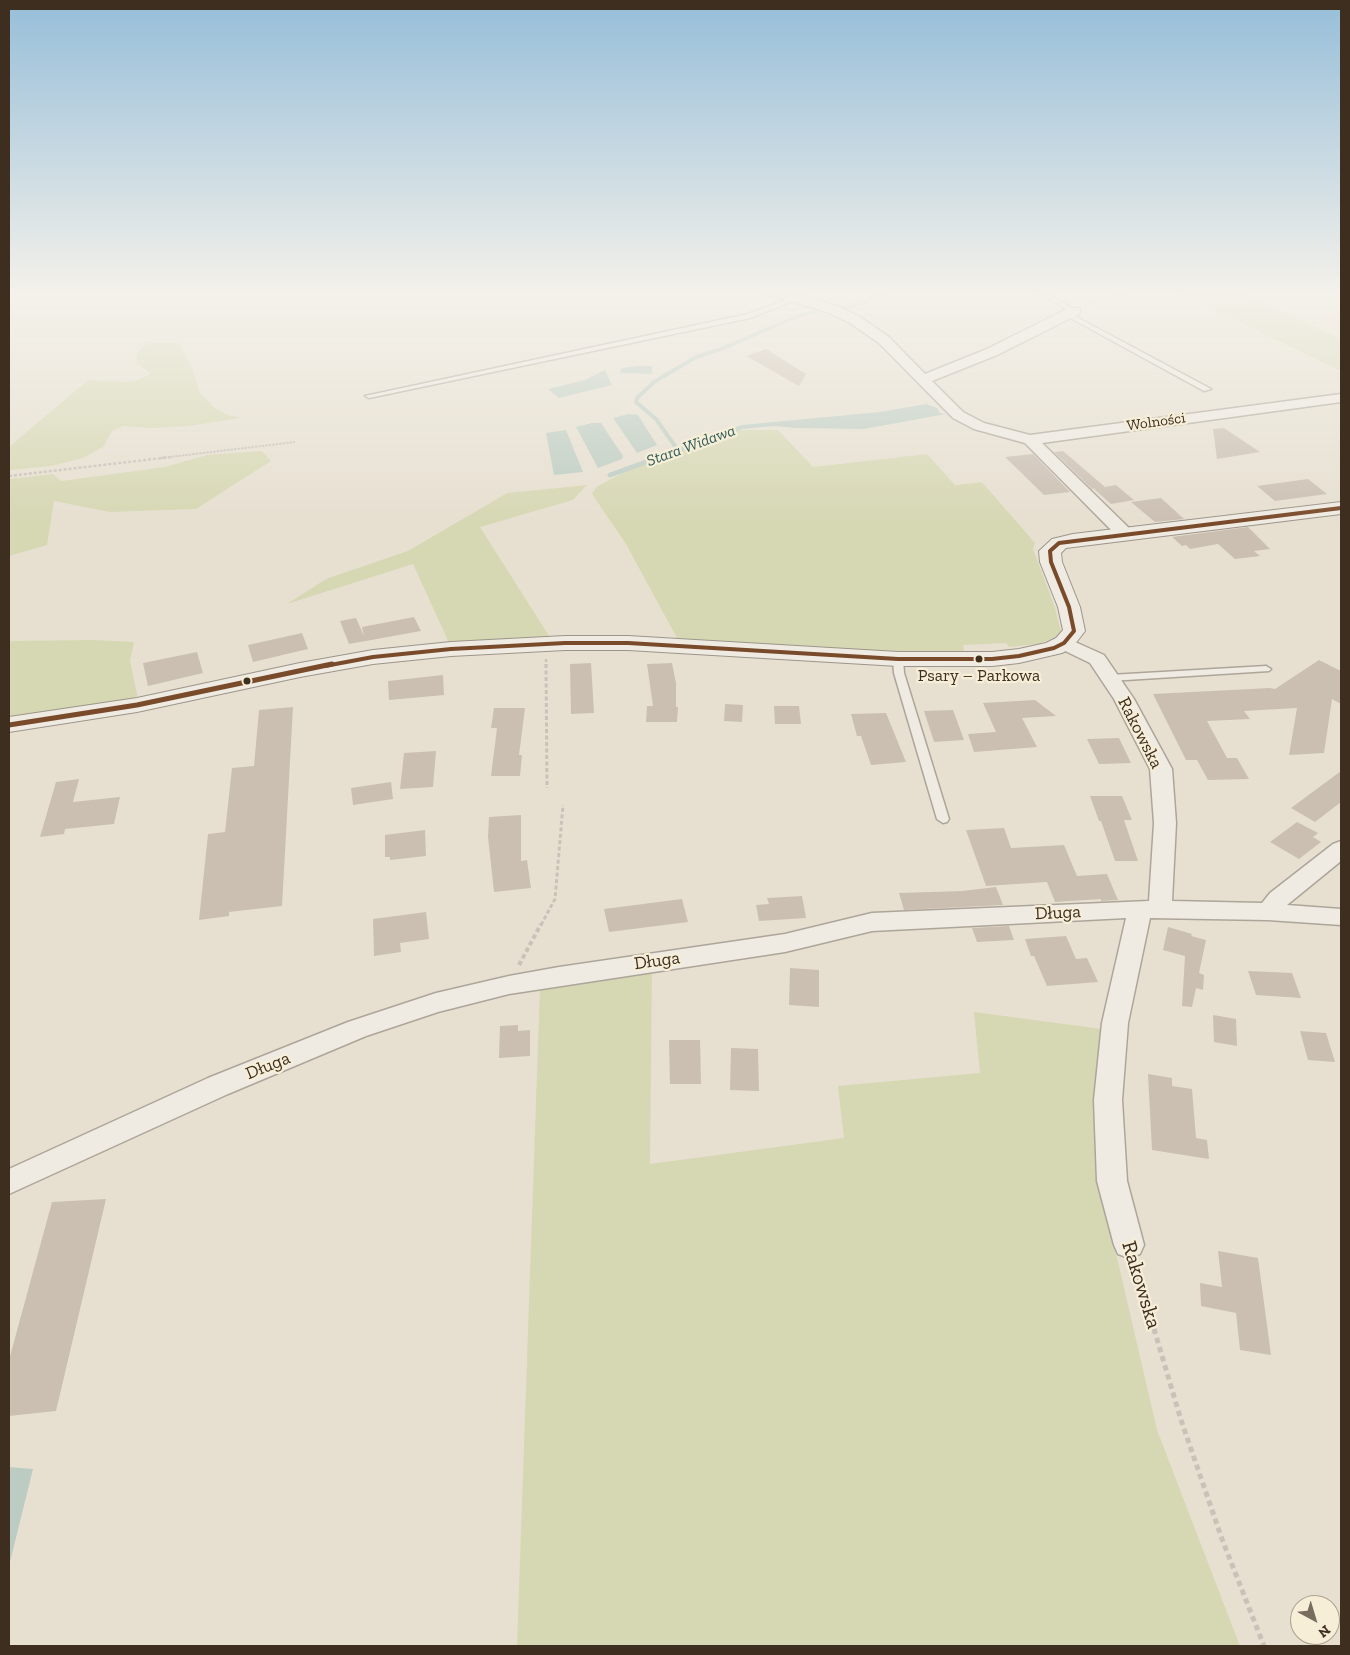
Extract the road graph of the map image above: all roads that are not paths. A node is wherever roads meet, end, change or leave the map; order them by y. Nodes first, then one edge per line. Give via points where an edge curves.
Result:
1 (501, 368) edge
2 (913, 368) edge
3 (951, 368) edge
4 (1170, 368) edge
5 (924, 379) junction
6 (1207, 389) dead end
7 (369, 396) dead end
8 (1341, 398) edge
9 (1030, 440) junction
10 (1341, 508) edge
11 (1125, 534) junction
12 (1064, 643) junction
13 (898, 659) junction
14 (1266, 669) dead end
15 (1110, 678) junction
16 (9, 725) edge
17 (943, 819) dead end
18 (1341, 850) edge
19 (1149, 909) junction
20 (1268, 912) junction
21 (1341, 917) edge
22 (9, 1182) edge
23 (1129, 1246) road end

1 - 7 lane
2 - 5 street, Wolności
3 - 5 street
4 - 6 lane
5 - 9 street, Wolności via 963,419 1007,436
8 - 9 street, Wolności
9 - 11 street
10 - 11 street
11 - 12 street via 1065,541 1050,551 1074,624 1074,631
12 - 13 street via 1041,652 992,659
12 - 15 street, Rakowska via 1097,659
13 - 16 street via 656,644 545,644 443,650 373,657 137,705
13 - 17 lane via 902,683
14 - 15 lane
15 - 19 street, Rakowska via 1161,769 1166,822
18 - 20 street via 1278,899
19 - 20 street, Długa
19 - 22 street, Długa via 872,922 785,942 509,985 436,1003 357,1029 218,1086
19 - 23 street, Rakowska via 1137,929 1115,1023 1108,1100 1112,1181
20 - 21 street, Długa

